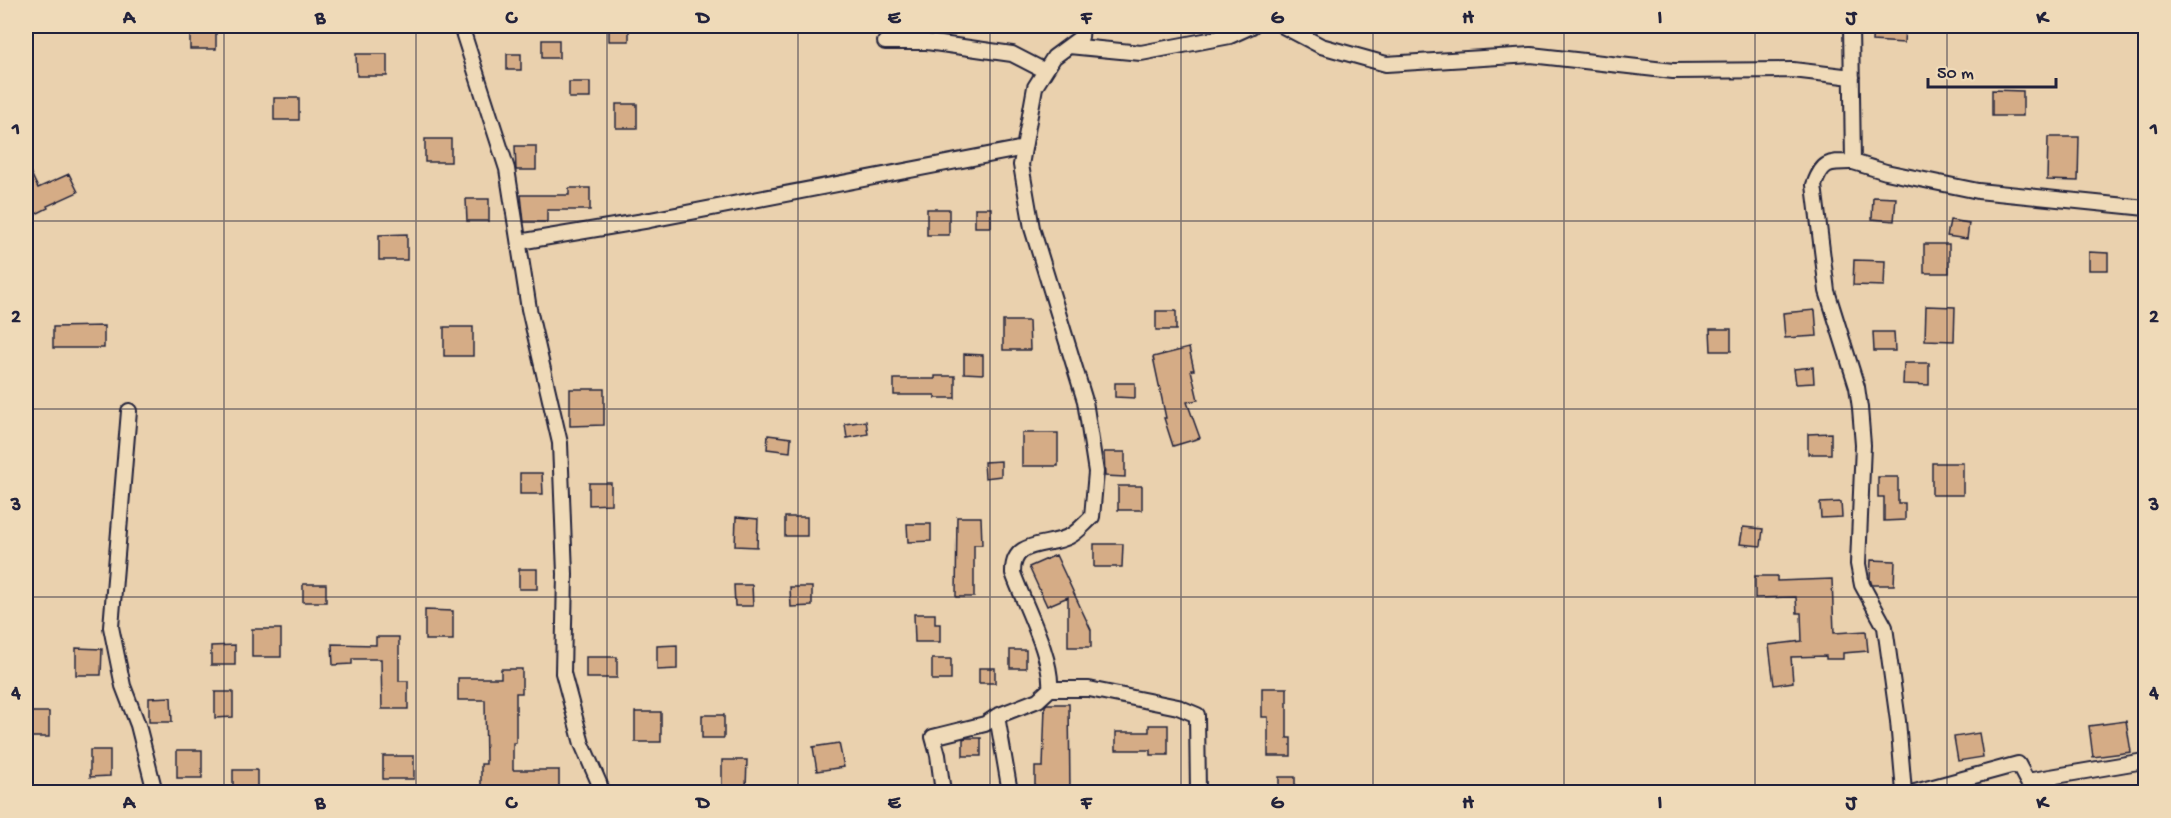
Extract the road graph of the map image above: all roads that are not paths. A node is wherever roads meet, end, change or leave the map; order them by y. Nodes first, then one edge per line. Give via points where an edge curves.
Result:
1 (461, 26) edge
2 (1082, 26) edge
3 (1252, 26) edge
4 (1283, 26) edge
5 (1851, 26) edge
6 (885, 42) dead end
7 (1069, 46) junction
8 (1045, 71) junction
9 (1852, 77) junction
10 (1024, 148) junction
11 (1853, 162) junction
12 (2145, 208) edge
13 (519, 242) junction
14 (129, 411) dead end
15 (1050, 689) junction
16 (997, 716) junction
17 (2145, 765) edge
18 (155, 792) edge
19 (603, 792) edge
20 (943, 792) edge
21 (1010, 792) edge
22 (1198, 792) edge
23 (1904, 792) edge
24 (1915, 792) edge

1 - 13 street via 507,169
2 - 7 street via 1081,37
3 - 7 street via 1230,36 1142,53
4 - 9 street via 1322,46 1386,64 1531,55 1673,71 1792,70
5 - 9 street
6 - 8 street via 927,42 1012,54
7 - 8 street via 1054,57
8 - 10 street via 1035,87
9 - 11 street
10 - 13 street
10 - 15 street via 1021,165 1032,228 1085,401 1096,472 1092,517 1070,536 1021,550 1012,562 1039,636 1051,679
11 - 12 street via 1978,191
11 - 23 street via 1830,162 1820,170 1814,185 1827,291 1857,387 1863,445 1858,564 1862,585 1885,627
13 - 19 street via 529,309 560,443 565,574 563,673 582,744
14 - 18 street via 111,627 123,686 138,725
15 - 16 street via 1038,700
15 - 22 street via 1089,689 1178,707 1197,715
16 - 20 street via 985,724 933,736
16 - 21 street
17 - 24 street via 2144,761 2027,781 2018,764

